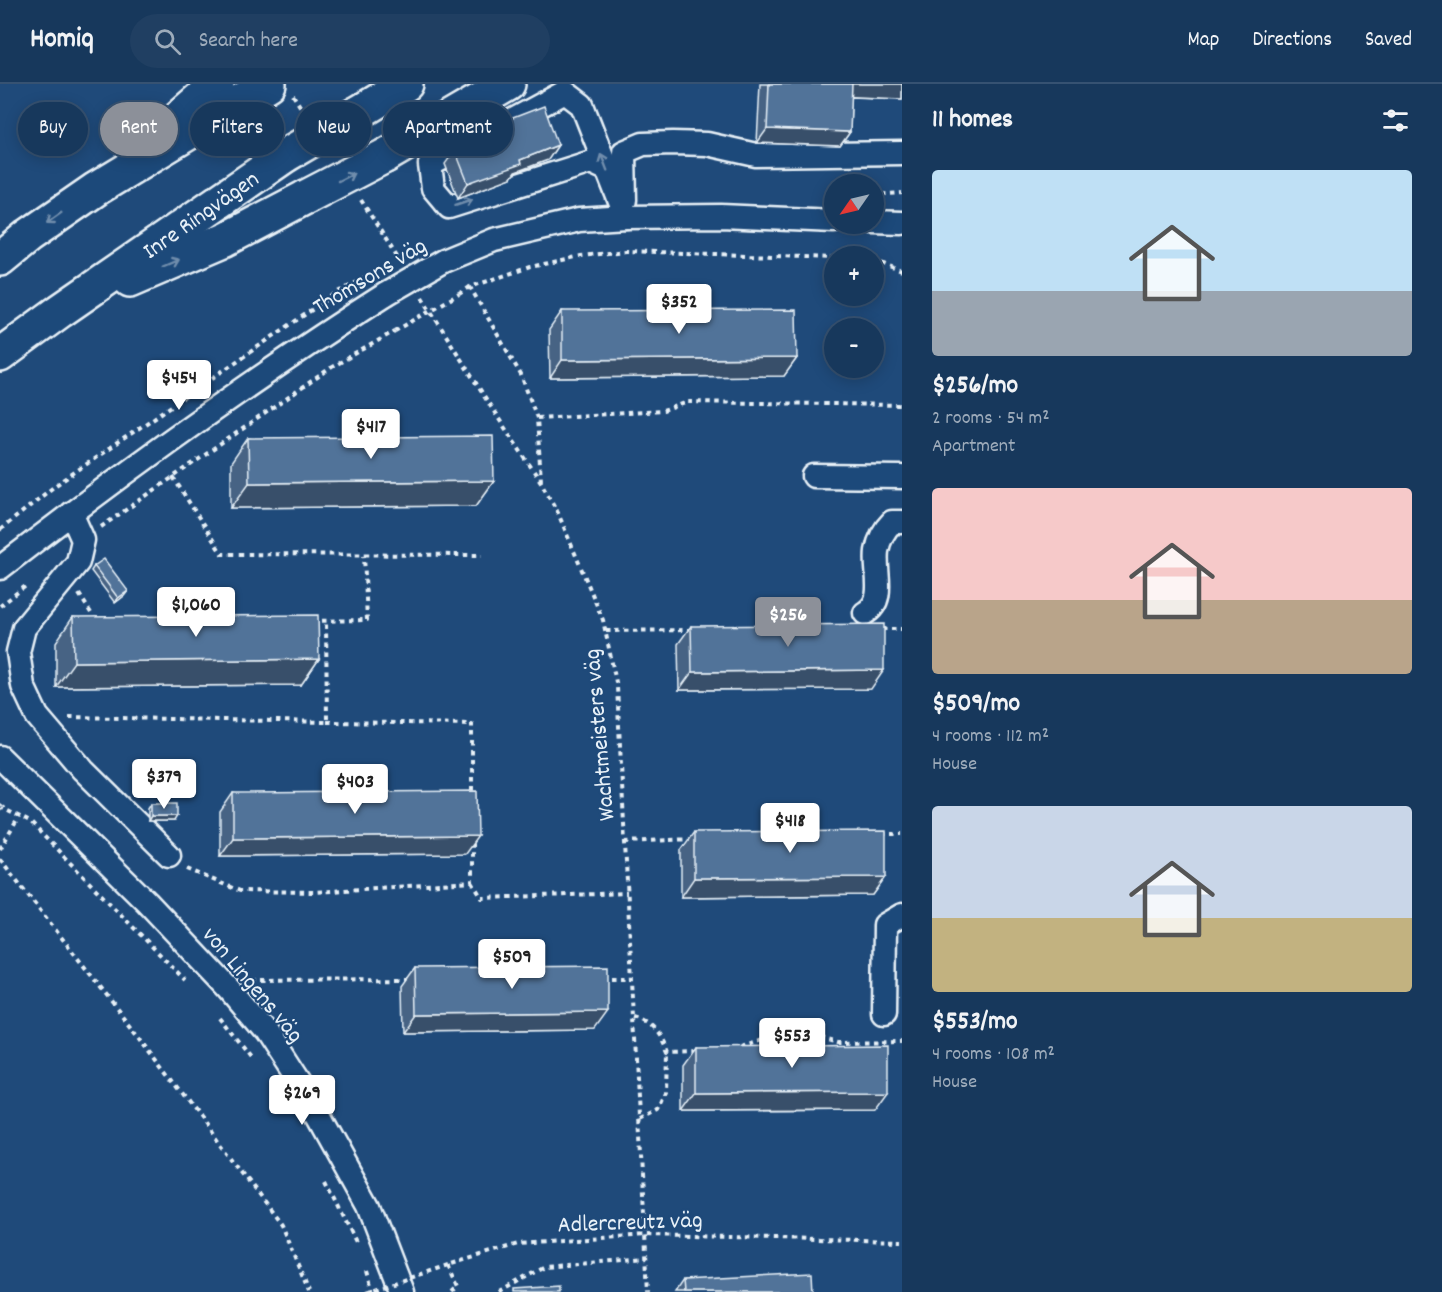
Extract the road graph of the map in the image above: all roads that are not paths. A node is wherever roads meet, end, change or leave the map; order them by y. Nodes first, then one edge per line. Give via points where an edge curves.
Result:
1 (217, 84) edge
2 (406, 84) edge
3 (508, 84) edge
4 (269, 92) edge
5 (902, 153) edge
6 (606, 169) junction
7 (96, 189) junction
8 (626, 217) junction
9 (824, 220) edge
10 (884, 222) edge
11 (902, 223) edge
12 (0, 259) edge
13 (60, 311) junction
14 (0, 355) edge
15 (814, 476) dead end
16 (902, 477) edge
17 (71, 513) junction
18 (902, 522) edge
19 (0, 568) edge
20 (872, 621) road end
21 (0, 757) edge
22 (169, 855) road end
23 (902, 915) edge
24 (884, 1014) dead end
25 (402, 1292) edge

1 - 7 highway
2 - 13 highway, Inre Ringvägen, bridge via 286,155
13 -> 3 highway, bridge via 226,239 385,156
4 - 7 highway
5 - 8 street via 756,154 707,144 643,144 624,152
6 -> 6 street via 582,105 565,92 430,165 433,188 449,207 591,162
6 - 8 street
7 -> 12 highway
8 - 9 street, Thomsons väg
8 - 17 street, Thomsons väg, bridge via 579,220 521,233 443,261 314,340
10 - 11 street
13 - 14 highway, Inre Ringvägen
15 - 16 street
17 - 19 street, Thomsons väg
17 - 22 street via 83,540 78,562 24,628 18,652 23,686 37,716 83,770
18 - 20 street via 892,522 883,531 877,552 879,587
21 - 25 street, von Lingens väg via 147,902 265,1032 317,1112 369,1206
23 - 24 street via 885,925

